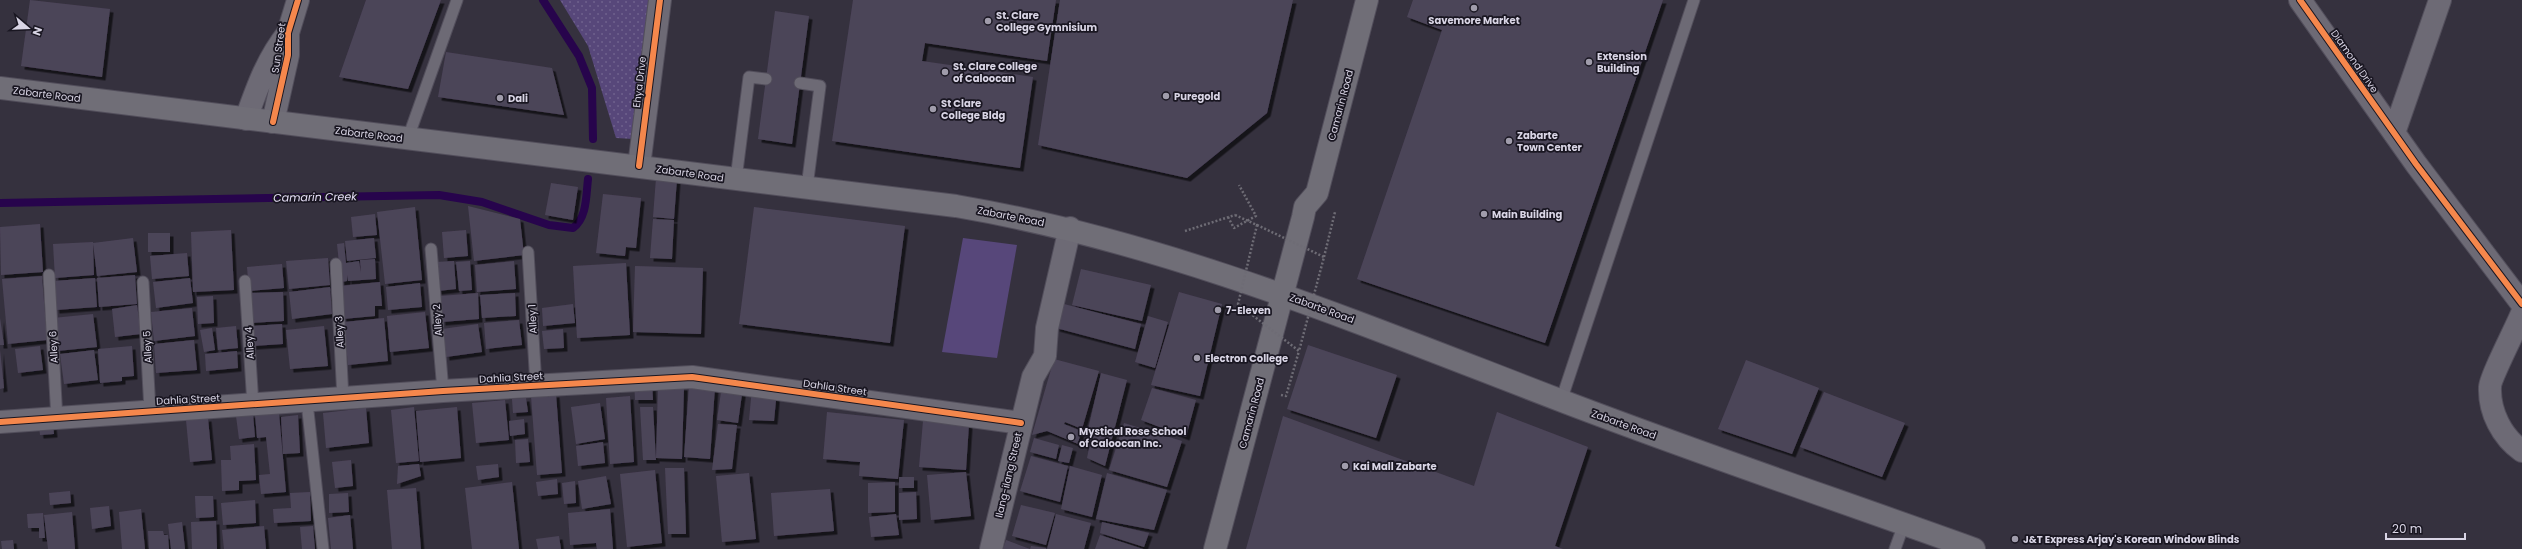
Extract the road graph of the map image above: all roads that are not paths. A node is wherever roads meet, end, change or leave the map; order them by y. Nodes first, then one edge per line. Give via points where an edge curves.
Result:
1 (298, 0) edge
2 (457, 0) edge
3 (660, 0) edge
4 (1352, 0) edge
5 (1367, 0) edge
6 (1694, 0) edge
7 (2300, 0) edge
8 (2440, 0) edge
9 (288, 33) junction
10 (766, 79) dead end
11 (800, 83) dead end
12 (0, 88) edge
13 (246, 118) junction
14 (273, 122) junction
15 (2394, 133) junction
16 (408, 138) junction
17 (639, 166) junction
18 (736, 179) junction
19 (807, 187) junction
20 (1305, 207) junction
21 (1070, 228) junction
22 (431, 249) dead end
23 (528, 252) dead end
24 (336, 264) dead end
25 (49, 275) dead end
26 (245, 281) dead end
27 (143, 282) dead end
28 (1282, 294) junction
29 (2522, 304) edge
30 (2522, 313) edge
31 (536, 386) junction
32 (442, 391) junction
33 (343, 399) junction
34 (1561, 401) junction
35 (307, 402) junction
36 (253, 405) junction
37 (150, 411) junction
38 (57, 420) junction
39 (0, 422) edge
40 (1021, 423) junction
41 (2522, 451) edge
42 (1904, 524) junction
43 (323, 549) edge
44 (991, 549) edge
45 (1215, 549) edge
46 (1895, 549) edge
47 (1974, 549) edge

1 - 9 street, Sun Street
2 - 16 lane
3 - 17 street, Ehya Drive
4 - 20 main road, Camarin Road via 1303,190
5 - 20 main road, Camarin Road via 1317,193
6 - 34 lane
7 - 15 street, Diamond Drive
8 - 15 street
9 - 13 street, Sun Street via 264,70
9 - 14 street, Sun Street via 288,55
10 - 18 lane via 749,77
11 - 19 lane via 820,86
12 - 13 main road, Zabarte Road
13 - 14 main road, Zabarte Road
14 - 16 main road, Zabarte Road
15 - 29 street, Diamond Drive
16 - 17 main road, Zabarte Road
17 - 18 main road, Zabarte Road
18 - 19 main road, Zabarte Road
19 - 21 main road, Zabarte Road via 956,206
20 - 28 main road, Camarin Road
21 - 28 main road, Zabarte Road via 1180,260
21 - 40 street, Ilang-ilang Street via 1047,328 1045,356 1033,378
22 - 32 lane, Alley 2
23 - 31 lane, Alley 1
24 - 33 lane, Alley 3
25 - 38 lane, Alley 6
26 - 36 lane, Alley 4
27 - 37 lane, Alley 5
28 - 34 main road, Zabarte Road via 1320,306
28 - 45 main road, Camarin Road
30 - 41 street via 2490,386 2493,416 2514,445
31 - 32 street, Dahlia Street
31 - 40 street, Dahlia Street via 692,377
32 - 33 street, Dahlia Street
33 - 35 street, Dahlia Street
34 - 42 main road, Zabarte Road
35 - 36 street, Dahlia Street
35 - 43 lane
36 - 37 street, Dahlia Street
37 - 38 street, Dahlia Street
38 - 39 street, Dahlia Street
40 - 44 street, Ilang-ilang Street
42 - 46 lane
42 - 47 main road, Zabarte Road

